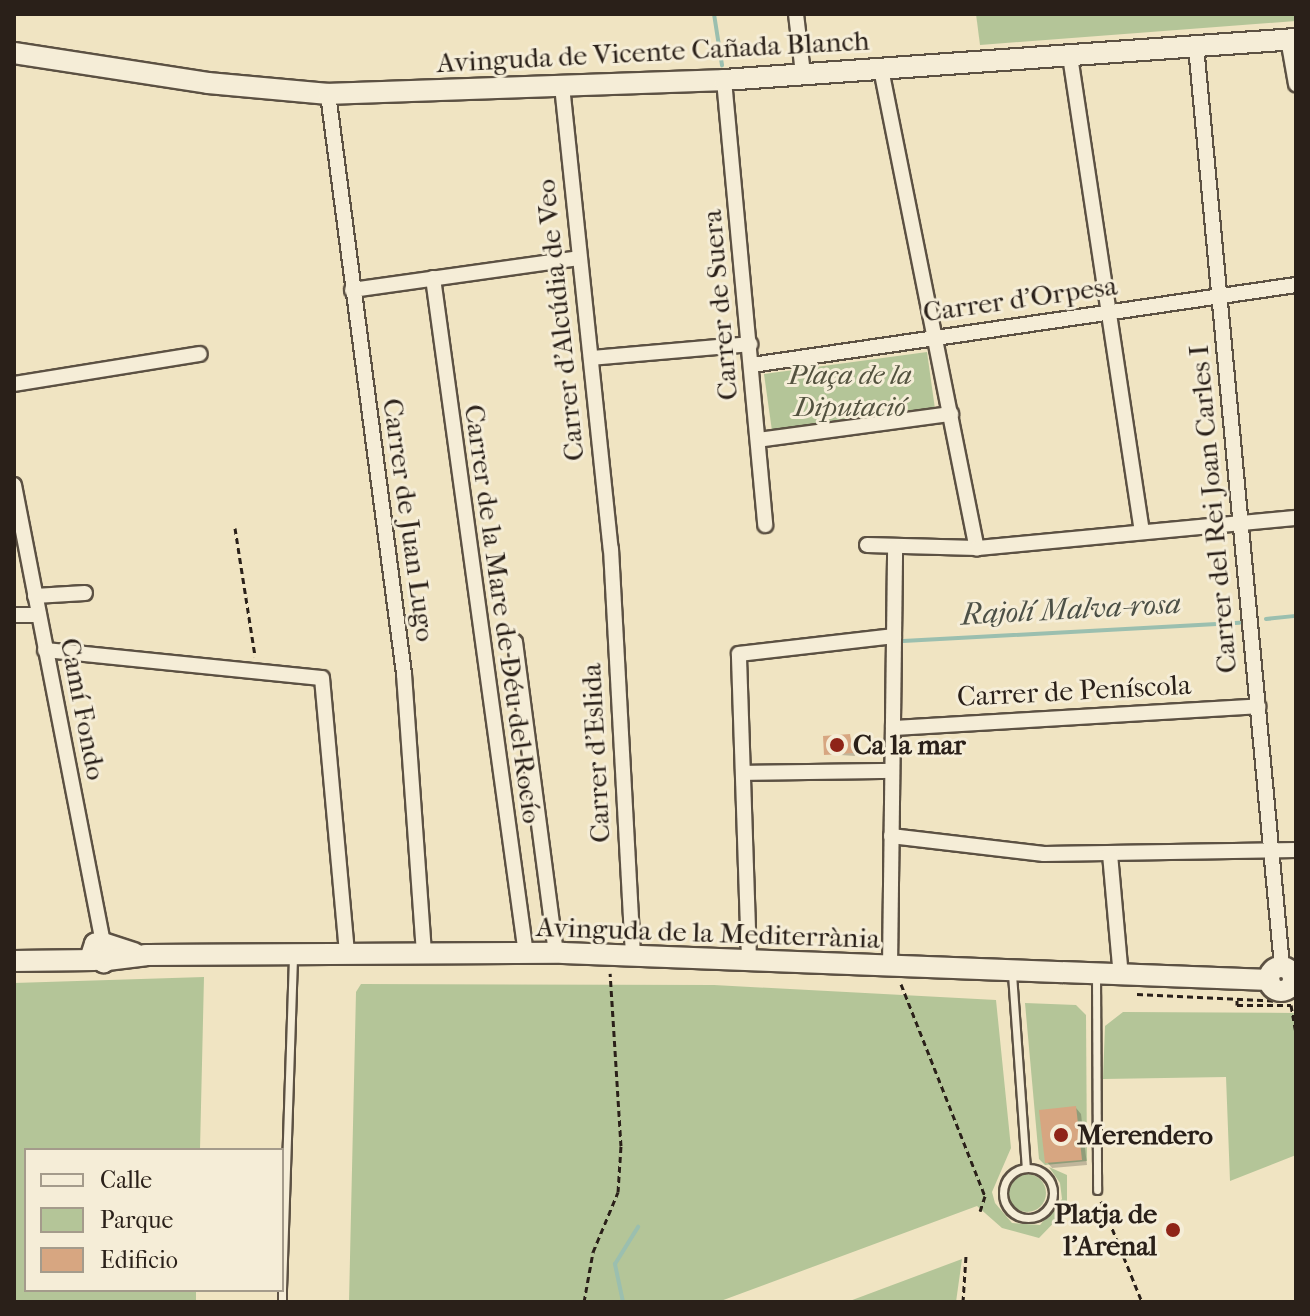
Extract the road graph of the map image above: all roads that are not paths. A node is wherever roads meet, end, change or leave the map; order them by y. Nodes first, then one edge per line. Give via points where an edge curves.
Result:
1 (796, 14) edge
2 (1292, 39) edge
3 (1196, 46) junction
4 (14, 53) edge
5 (1070, 56) junction
6 (804, 68) junction
7 (881, 69) junction
8 (724, 80) junction
9 (1296, 84) edge
10 (562, 86) junction
11 (328, 94) junction
12 (579, 258) junction
13 (433, 278) junction
14 (1296, 285) edge
15 (352, 290) junction
16 (1220, 296) junction
17 (1110, 312) junction
18 (936, 338) junction
19 (750, 344) junction
20 (200, 354) dead end
21 (591, 358) junction
22 (752, 365) junction
23 (14, 384) edge
24 (951, 414) junction
25 (758, 440) junction
26 (14, 485) edge
27 (1296, 518) edge
28 (1242, 520) junction
29 (765, 525) dead end
30 (1142, 530) junction
31 (867, 545) dead end
32 (895, 546) junction
33 (977, 548) junction
34 (611, 549) joint
35 (85, 593) dead end
36 (35, 596) junction
37 (14, 615) edge
38 (39, 615) junction
39 (894, 636) junction
40 (515, 642) dead end
41 (45, 650) junction
42 (1258, 706) junction
43 (893, 728) junction
44 (892, 771) junction
45 (743, 773) junction
46 (891, 836) junction
47 (1296, 850) edge
48 (1271, 851) junction
49 (1110, 854) junction
50 (101, 952) junction
51 (556, 953) junction
52 (347, 954) junction
53 (424, 954) junction
54 (526, 954) junction
55 (293, 955) junction
56 (633, 955) junction
57 (749, 959) junction
58 (14, 961) edge
59 (1012, 974) junction
60 (893, 976) junction
61 (1096, 976) junction
62 (1287, 980) edge
63 (1122, 985) junction
64 (1026, 1167) junction
65 (1097, 1190) road end
66 (284, 1228) edge

1 - 6 street
2 - 3 street, Avinguda de Vicente Cañada Blanch
2 - 9 street
3 - 5 street, Avinguda de Vicente Cañada Blanch
3 - 16 street, Carrer del Rei Joan Carles I
4 - 11 street, Avinguda de Vicente Cañada Blanch via 208,83
5 - 7 street, Avinguda de Vicente Cañada Blanch
5 - 17 street
6 - 7 street, Avinguda de Vicente Cañada Blanch
6 - 8 street, Avinguda de Vicente Cañada Blanch
7 - 18 street
8 - 10 street, Avinguda de Vicente Cañada Blanch
8 - 19 street, Carrer de Suera
10 - 11 street, Avinguda de Vicente Cañada Blanch
10 - 12 street, Carrer d'Alcúdia de Veo
11 - 15 street, Carrer de Juan Lugo
12 - 13 street
12 - 21 street, Carrer d'Alcúdia de Veo
13 - 15 street
13 - 54 street, Carrer de la Mare de Déu del Rocío
14 - 16 street, Carrer d'Orpesa
15 - 53 street, Carrer de Juan Lugo via 404,674
16 - 17 street, Carrer d'Orpesa
16 - 28 street, Carrer del Rei Joan Carles I
17 - 18 street, Carrer d'Orpesa
17 - 30 street
18 - 22 street, Carrer d'Orpesa
18 - 24 street
19 - 21 street
19 - 22 street, Carrer de Suera
20 - 23 street
21 - 34 street, Carrer d'Alcúdia de Veo
22 - 25 street, Carrer de Suera
24 - 25 street
24 - 33 street
25 - 29 street, Carrer de Suera
26 - 36 street, Camí Fondo
27 - 28 street
28 - 30 street
28 - 42 street, Carrer del Rei Joan Carles I
30 - 33 street
31 - 32 street
32 - 33 street
32 - 39 street
34 - 56 street, Carrer d'Eslida
35 - 36 street
36 - 38 street, Camí Fondo
37 - 38 street
38 - 41 street, Camí Fondo
39 - 43 street
39 - 45 street via 739,654
40 - 51 street
41 - 50 street, Camí Fondo
41 - 52 street via 322,678
42 - 43 street, Carrer de Peníscola
42 - 48 street, Carrer del Rei Joan Carles I
43 - 44 street
44 - 45 street
44 - 46 street
45 - 57 street
46 - 49 street via 1044,854
46 - 60 street
47 - 48 street
48 - 49 street
48 - 62 street, Carrer del Rei Joan Carles I
49 - 63 street
50 - 55 street, Avinguda de la Mediterrània
50 - 58 street, Avinguda de la Mediterrània
51 - 54 street, Avinguda de la Mediterrània
51 - 56 street, Avinguda de la Mediterrània
52 - 53 street, Avinguda de la Mediterrània
52 - 55 street, Avinguda de la Mediterrània
53 - 54 street, Avinguda de la Mediterrània
55 - 66 lane
56 - 57 street, Avinguda de la Mediterrània
57 - 60 street, Avinguda de la Mediterrània
59 - 60 street, Avinguda de la Mediterrània
59 - 61 street, Avinguda de la Mediterrània
59 - 64 lane
61 - 63 street, Avinguda de la Mediterrània
61 - 65 lane
62 - 63 street, Avinguda de la Mediterrània via 1238,990
64 - 64 lane via 1005,1182 1004,1200 1014,1213 1031,1218 1047,1210 1054,1194 1049,1178

